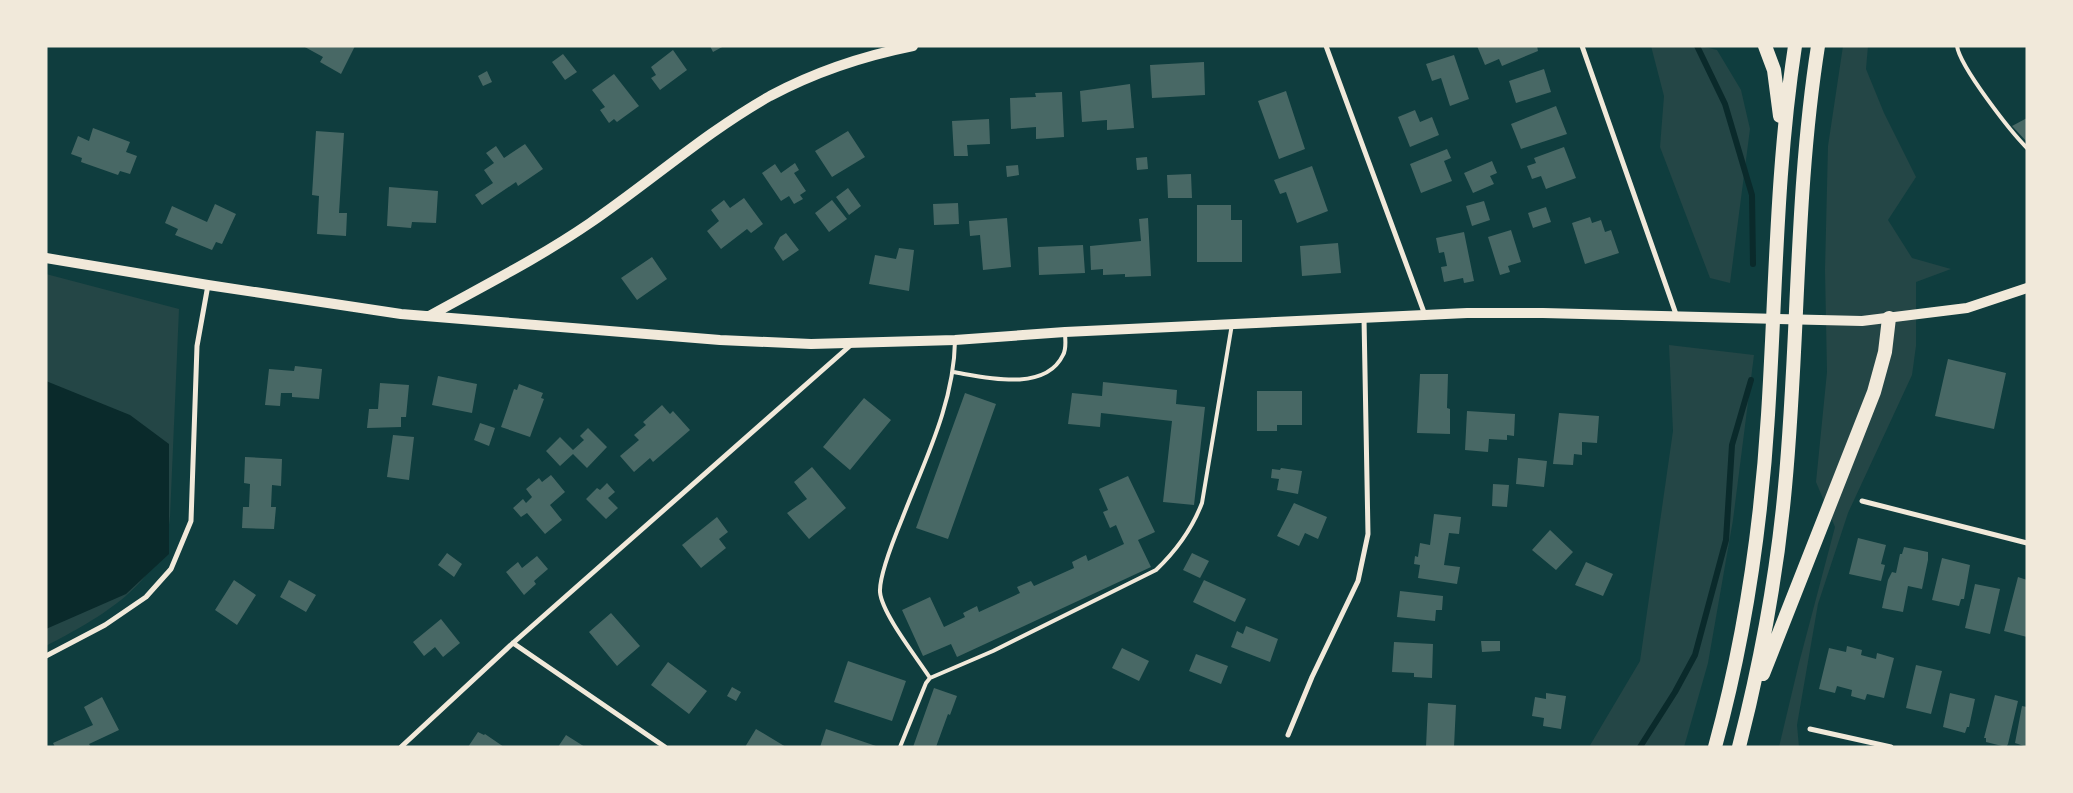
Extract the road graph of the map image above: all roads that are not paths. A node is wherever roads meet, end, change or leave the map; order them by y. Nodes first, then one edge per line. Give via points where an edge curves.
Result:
1 (913, 46) edge
2 (1326, 46) edge
3 (1582, 46) edge
4 (1765, 46) edge
5 (1795, 46) edge
6 (1818, 46) edge
7 (1957, 46) edge
8 (1783, 142) junction
9 (2027, 148) edge
10 (46, 258) edge
11 (208, 285) junction
12 (2027, 288) edge
13 (1425, 315) junction
14 (428, 317) junction
15 (1677, 317) junction
16 (1364, 318) junction
17 (1890, 318) junction
18 (1232, 324) junction
19 (1065, 332) junction
20 (955, 340) junction
21 (853, 344) junction
22 (953, 372) junction
23 (1862, 501) dead end
24 (2027, 543) edge
25 (513, 642) junction
26 (46, 656) edge
27 (930, 678) junction
28 (1747, 716) junction
29 (1810, 729) dead end
30 (1288, 735) dead end
31 (401, 747) edge
32 (665, 747) edge
33 (900, 747) edge
34 (1715, 747) edge
35 (1739, 747) edge
36 (1891, 747) edge

1 - 14 main road via 835,67 771,96 718,129 566,239
2 - 13 street
3 - 15 street
4 - 8 highway via 1776,80
5 - 8 highway
6 - 28 highway via 1802,175 1783,505 1769,610
7 - 9 lane via 1986,97 2010,131
8 - 34 highway via 1768,415 1758,529 1740,644
10 - 11 main road
11 - 14 main road
11 - 26 street via 197,346 191,521 171,569 146,596 105,625
12 - 17 main road via 1968,308
13 - 15 main road via 1518,312
13 - 16 main road
14 - 21 main road via 720,340
15 - 17 main road via 1836,322
16 - 18 main road
16 - 30 street via 1368,534 1358,581
17 - 28 highway via 1872,400
18 - 19 main road
18 - 27 lane via 1202,503 1192,527 1169,558 1156,570 994,651
19 - 20 main road
19 - 22 lane via 1063,356 1043,374 1005,380
20 - 21 main road
20 - 22 lane
21 - 25 street
22 - 27 lane via 933,439 889,553 880,593 890,617
23 - 24 street
25 - 31 street
25 - 32 street
27 - 33 lane
28 - 35 highway
29 - 36 street

